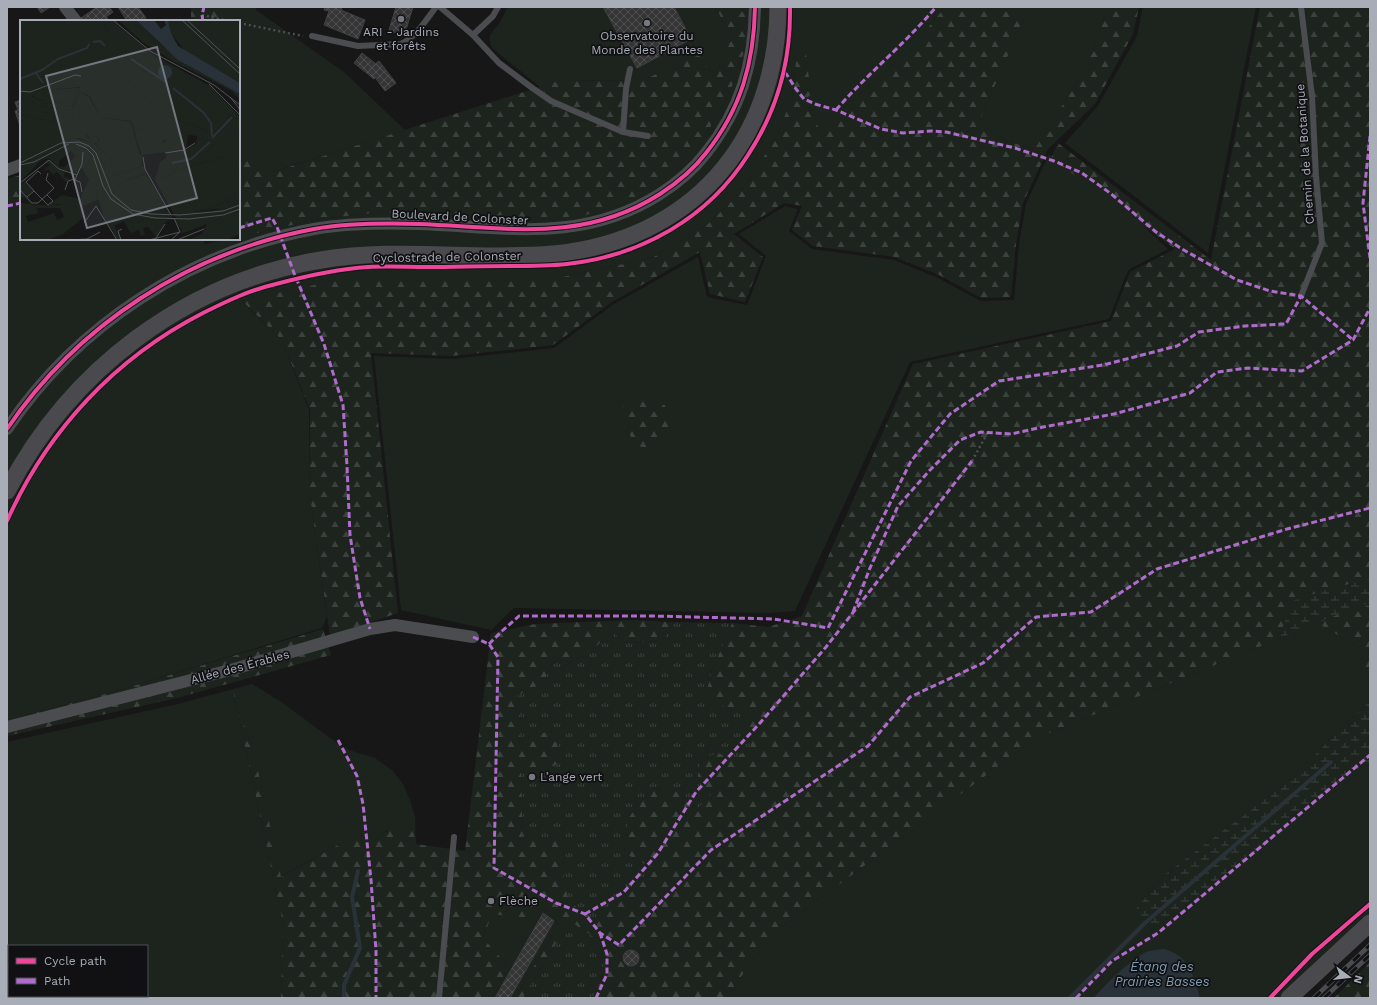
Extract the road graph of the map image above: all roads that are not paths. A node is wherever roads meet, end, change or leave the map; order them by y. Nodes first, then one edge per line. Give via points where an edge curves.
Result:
1 (65, 7) edge
2 (436, 7) edge
3 (440, 7) edge
4 (498, 7) edge
5 (755, 7) edge
6 (778, 7) edge
7 (1301, 7) edge
8 (75, 20) edge
9 (472, 35) junction
10 (312, 36) road end
11 (630, 69) dead end
12 (624, 132) junction
13 (648, 136) dead end
14 (20, 166) edge
15 (7, 170) edge
16 (1301, 296) dead end
17 (7, 429) edge
18 (7, 491) edge
19 (473, 637) dead end
20 (7, 727) edge
21 (454, 836) dead end
22 (1370, 923) edge
23 (439, 998) edge
24 (1289, 998) edge

1 - 8 street
2 - 10 lane via 421,26 401,44 358,46
3 - 9 lane
4 - 9 lane via 493,16
5 - 17 street, Boulevard de Colonster via 748,71 744,86 726,124 700,161 682,178 647,203 603,221 572,227 535,230 390,223 355,225 289,234 232,252 169,281 97,329 51,373
6 - 18 main road via 772,66 760,106 749,131 722,170 704,189 671,215 632,235 574,251 533,255 351,256 290,266 228,287 196,301 159,323 99,369 54,418 33,446
7 - 16 lane, Chemin de la Botanique via 1312,96 1322,243
9 - 12 lane via 499,63 551,101
11 - 12 lane via 626,89
12 - 13 lane
14 - 15 street
19 - 20 street, Allée des Érables via 395,624 370,629 234,670
21 - 23 lane
22 - 24 main road

